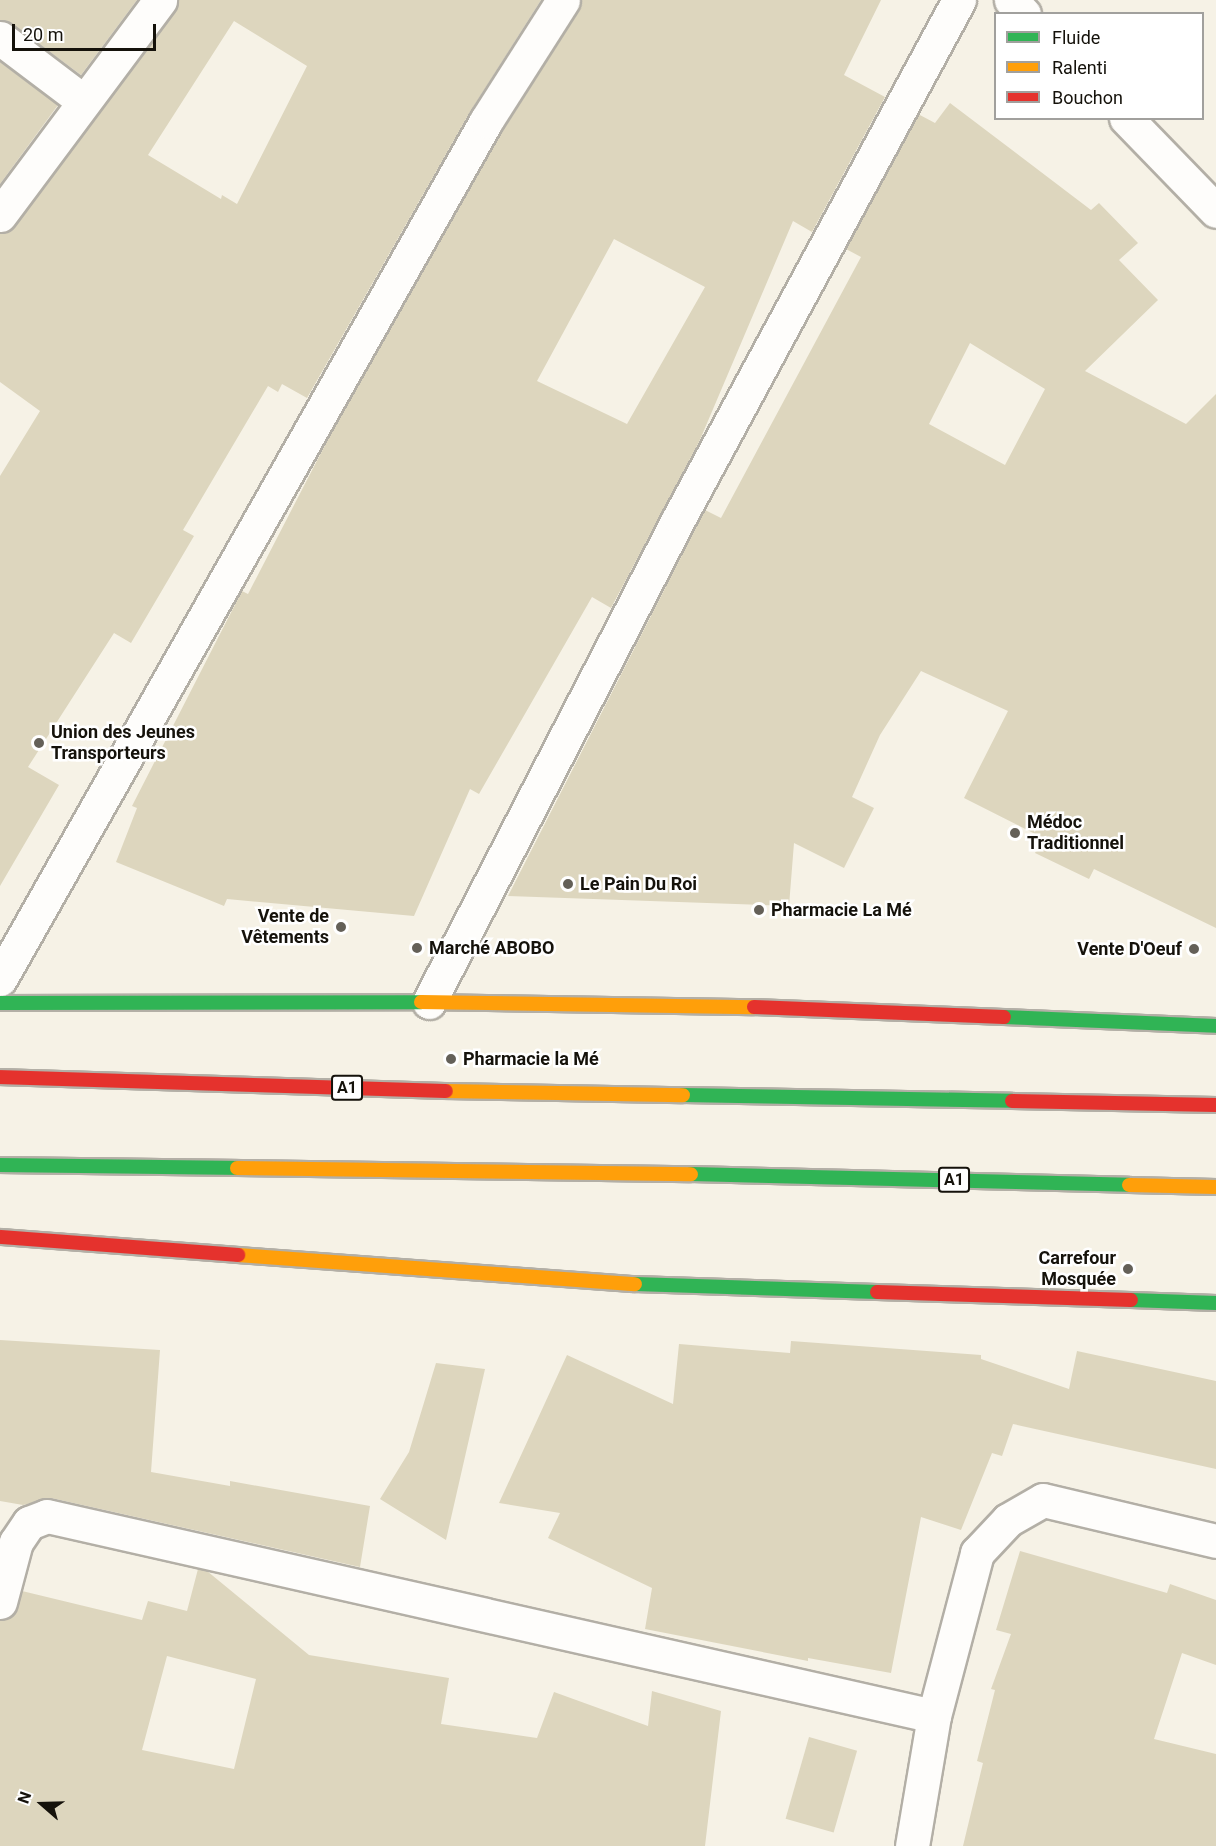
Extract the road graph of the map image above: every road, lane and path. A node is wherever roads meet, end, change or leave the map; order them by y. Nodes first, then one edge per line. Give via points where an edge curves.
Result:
1 (160, 0) edge
2 (563, 0) edge
3 (959, 0) edge
4 (1011, 0) edge
5 (1022, 12) edge
6 (0, 38) edge
7 (82, 100) junction
8 (1128, 120) edge
9 (1216, 210) edge
10 (0, 214) edge
11 (0, 979) edge
12 (429, 1002) junction
13 (0, 1003) edge
14 (1216, 1026) edge
15 (0, 1077) edge
16 (1216, 1105) edge
17 (0, 1165) edge
18 (1216, 1187) edge
19 (0, 1237) edge
20 (1216, 1303) edge
21 (1216, 1541) edge
22 (0, 1602) edge
23 (934, 1716) junction
24 (912, 1846) edge

1 - 7 street
2 - 11 street via 486,121
3 - 12 street via 679,518
4 - 5 street
6 - 7 street
7 - 10 street
8 - 9 street
12 - 13 main road
12 - 14 main road via 746,1007
15 - 16 main road, A1 via 385,1090
17 - 18 main road, A1 via 692,1174
19 - 20 main road via 628,1284
21 - 23 street via 1043,1500 1008,1520 976,1553
22 - 23 street via 16,1542 29,1523 47,1516
23 - 24 street

